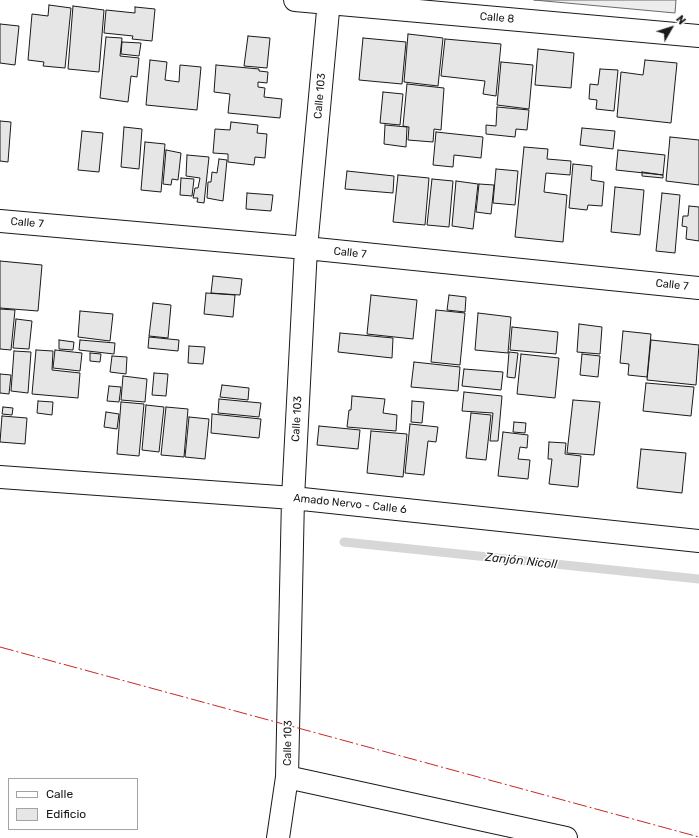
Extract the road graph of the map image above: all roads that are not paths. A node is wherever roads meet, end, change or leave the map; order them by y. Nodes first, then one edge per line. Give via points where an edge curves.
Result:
1 (295, 0) edge
2 (328, 2) edge
3 (699, 36) edge
4 (0, 221) edge
5 (306, 248) junction
6 (699, 288) edge
7 (0, 477) edge
8 (293, 498) junction
9 (699, 541) edge
10 (287, 777) junction
11 (278, 838) edge
12 (566, 838) edge

1 - 2 street, Calle 8
2 - 3 street, Calle 8
2 - 5 street, Calle 103
4 - 5 street, Calle 7
5 - 6 street, Calle 7
5 - 8 street, Calle 103
7 - 8 street, Amado Nervo - Calle 6
8 - 9 street, Amado Nervo - Calle 6
8 - 10 street, Calle 103
10 - 11 street, Calle 103
10 - 12 street

